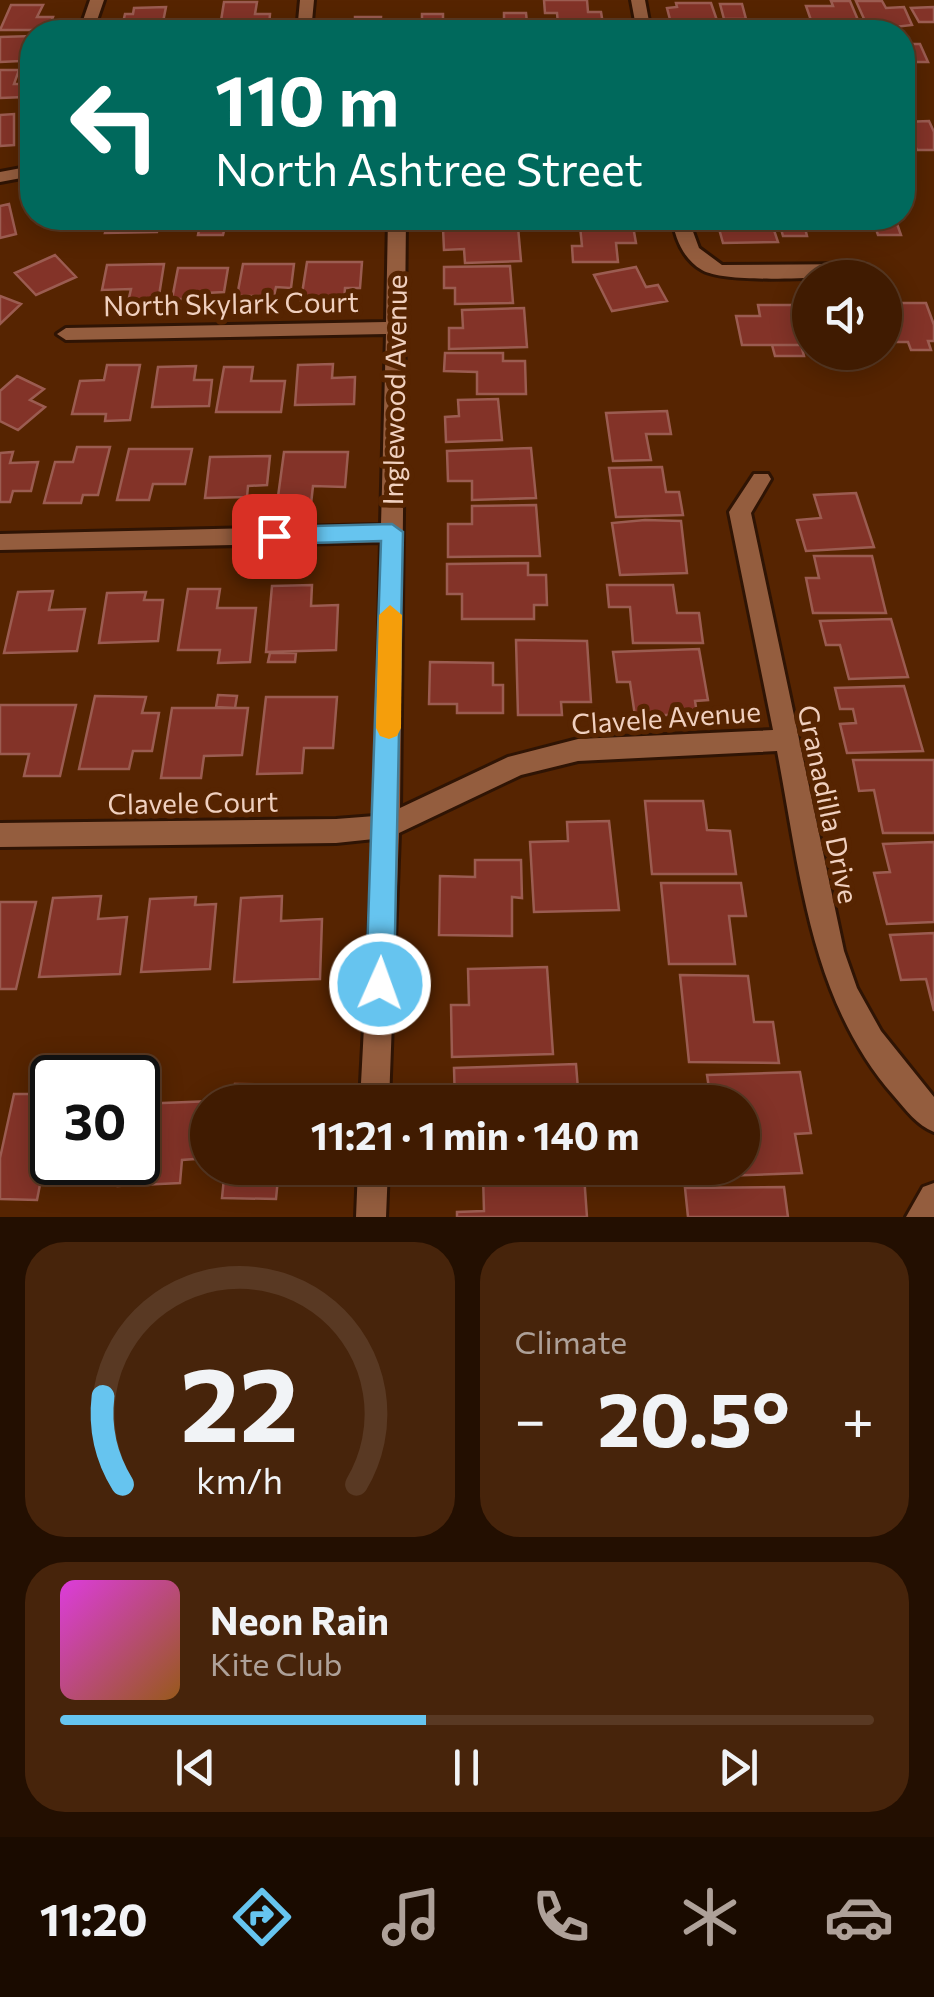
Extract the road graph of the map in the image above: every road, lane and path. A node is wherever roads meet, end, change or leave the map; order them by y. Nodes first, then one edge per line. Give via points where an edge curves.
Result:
1 (397, 230) edge
2 (682, 230) edge
3 (792, 270) edge
4 (396, 328) junction
5 (66, 334) dead end
6 (761, 478) dead end
7 (392, 532) junction
8 (0, 542) edge
9 (785, 740) junction
10 (387, 826) junction
11 (0, 835) edge
12 (377, 1085) edge
13 (934, 1117) edge
14 (372, 1185) edge
15 (934, 1198) edge
16 (371, 1217) edge
17 (921, 1217) edge

1 - 4 street, Inglewood Avenue
2 - 3 street via 699,263 719,271
4 - 5 street, North Skylark Court
4 - 7 street, Inglewood Avenue
6 - 9 street, Granadilla Drive via 740,512
7 - 8 street
7 - 10 street, Inglewood Avenue
9 - 10 street, Clavele Avenue via 578,750 517,765
9 - 13 street, Granadilla Drive via 837,975 881,1060
10 - 11 street, Clavele Court
10 - 12 street, Inglewood Avenue
14 - 16 street
15 - 17 street

